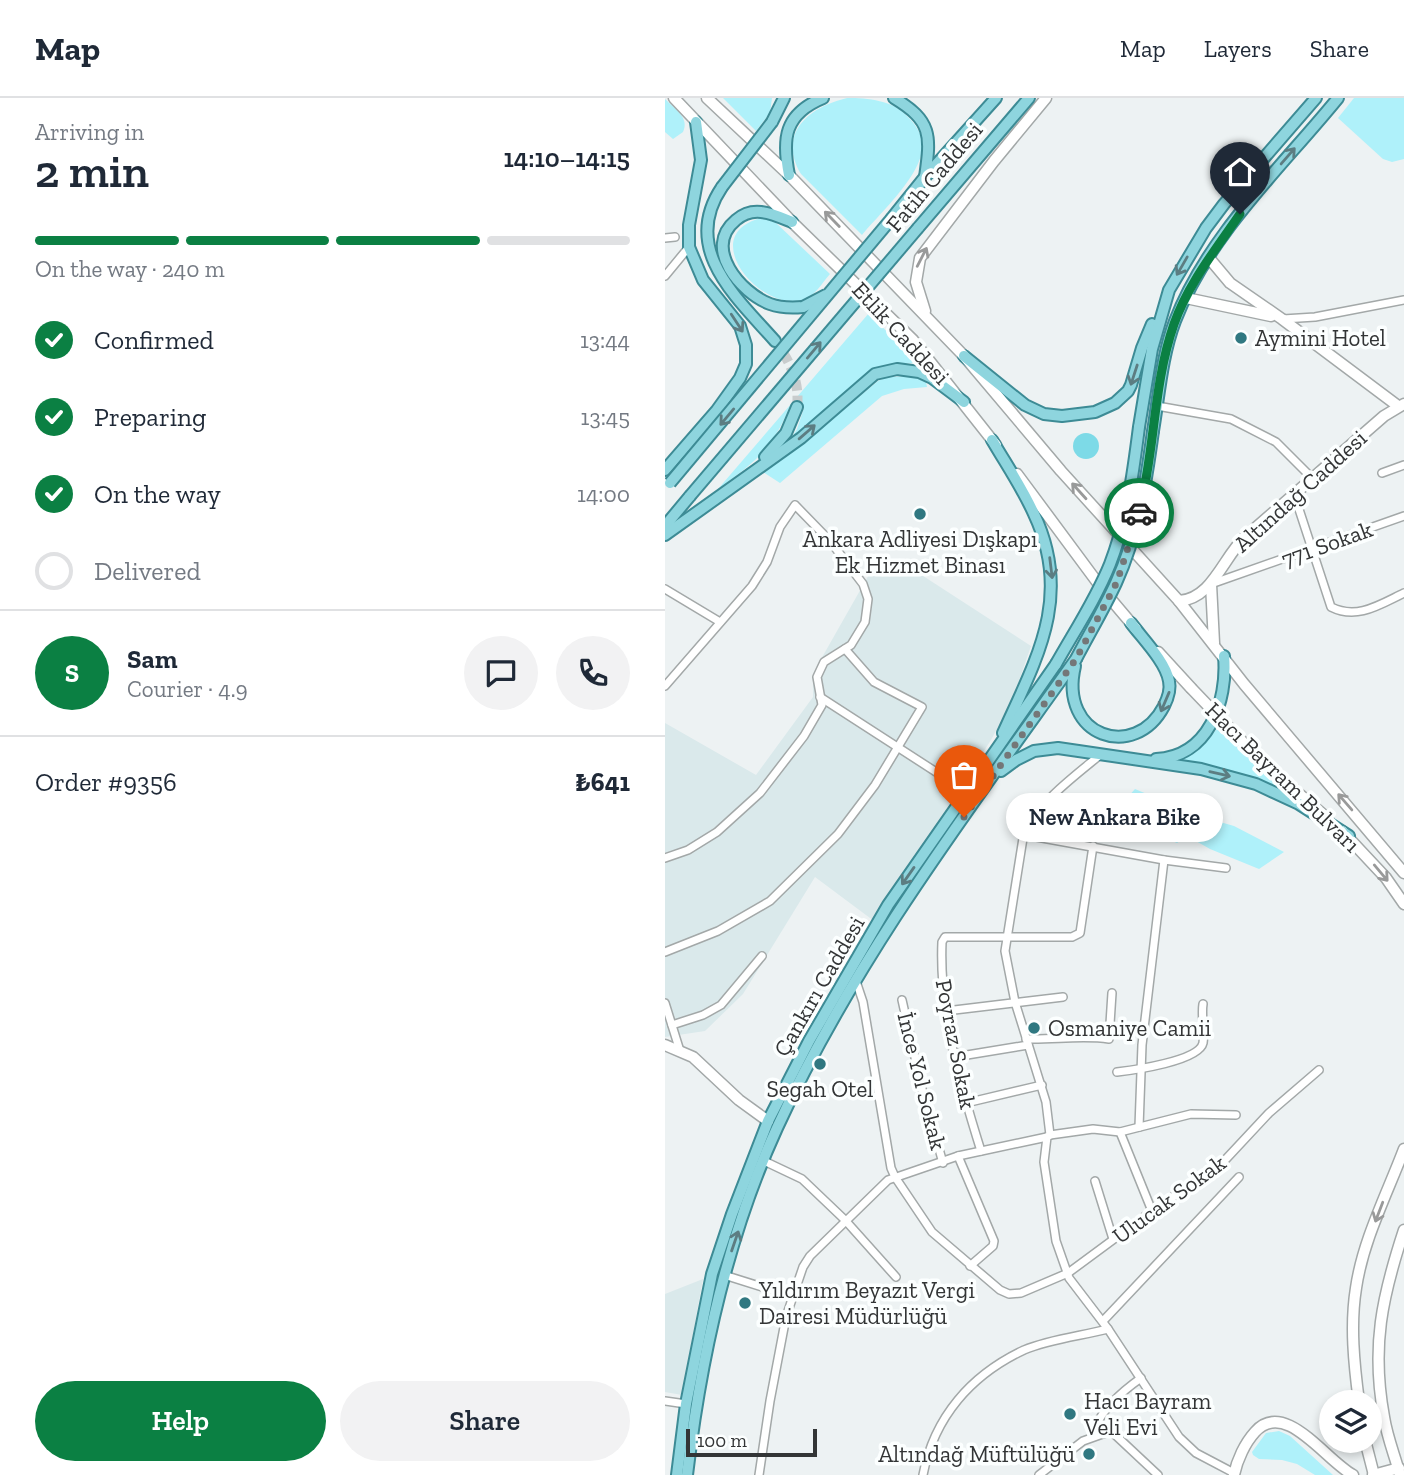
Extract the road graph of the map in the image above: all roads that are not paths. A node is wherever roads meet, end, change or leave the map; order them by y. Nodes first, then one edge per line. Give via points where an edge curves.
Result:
1 (674, 98) edge
2 (707, 98) edge
3 (778, 98) edge
4 (784, 98) edge
5 (823, 98) edge
6 (894, 98) edge
7 (996, 98) edge
8 (1029, 98) edge
9 (1046, 98) edge
10 (1316, 98) edge
11 (1338, 98) edge
12 (696, 122) junction
13 (772, 122) junction
14 (789, 175) junction
15 (925, 177) junction
16 (792, 222) junction
17 (675, 237) dead end
18 (665, 238) edge
19 (689, 247) junction
20 (1209, 258) junction
21 (665, 276) edge
22 (834, 290) junction
23 (1168, 290) junction
24 (1186, 298) junction
25 (1404, 300) edge
26 (1282, 319) junction
27 (930, 321) junction
28 (775, 341) tunnel mouth
29 (964, 356) junction
30 (964, 402) junction
31 (1402, 405) edge
32 (1157, 406) junction
33 (796, 407) tunnel mouth
34 (992, 440) junction
35 (1404, 465) edge
36 (665, 470) edge
37 (1382, 473) dead end
38 (1312, 478) junction
39 (668, 486) edge
40 (732, 487) junction
41 (1294, 494) junction
42 (1404, 516) edge
43 (665, 526) edge
44 (665, 535) edge
45 (1125, 541) joint
46 (1311, 551) junction
47 (1211, 584) junction
48 (665, 589) edge
49 (1103, 590) joint
50 (1404, 593) edge
51 (1179, 601) junction
52 (720, 622) junction
53 (1131, 623) junction
54 (1214, 643) junction
55 (845, 649) junction
56 (1224, 656) junction
57 (1076, 659) junction
58 (665, 686) edge
59 (820, 697) junction
60 (898, 746) junction
61 (1100, 755) junction
62 (1128, 760) junction
63 (990, 761) junction
64 (991, 779) junction
65 (967, 792) junction
66 (1024, 832) junction
67 (1349, 836) junction
68 (1093, 846) junction
69 (665, 858) edge
70 (1164, 860) junction
71 (1226, 868) dead end
72 (1404, 873) edge
73 (1404, 904) edge
74 (1007, 938) junction
75 (665, 952) edge
76 (762, 956) dead end
77 (856, 981) junction
78 (1112, 993) dead end
79 (1063, 997) dead end
80 (902, 1000) dead end
81 (1015, 1002) junction
82 (665, 1003) edge
83 (1203, 1004) dead end
84 (946, 1011) junction
85 (672, 1025) junction
86 (1027, 1042) junction
87 (665, 1045) edge
88 (680, 1051) junction
89 (954, 1052) junction
90 (1142, 1068) junction
91 (1319, 1070) dead end
92 (1117, 1072) dead end
93 (1042, 1085) junction
94 (966, 1103) junction
95 (1236, 1115) dead end
96 (768, 1121) junction
97 (1139, 1127) junction
98 (1120, 1132) junction
99 (1048, 1136) junction
100 (1404, 1149) edge
101 (981, 1151) junction
102 (958, 1156) junction
103 (764, 1161) junction
104 (943, 1163) junction
105 (895, 1177) junction
106 (1239, 1177) dead end
107 (1095, 1181) dead end
108 (1152, 1211) junction
109 (845, 1220) junction
110 (1404, 1230) edge
111 (1113, 1239) junction
112 (970, 1266) junction
113 (1068, 1273) junction
114 (724, 1275) junction
115 (896, 1277) dead end
116 (794, 1297) junction
117 (1103, 1321) junction
118 (1108, 1329) junction
119 (1141, 1378) junction
120 (1357, 1390) edge
121 (665, 1401) edge
122 (686, 1404) junction
123 (1097, 1435) junction
124 (1368, 1453) edge
125 (1400, 1472) edge
126 (1234, 1474) edge
127 (677, 1475) edge
128 (687, 1475) edge
129 (759, 1475) edge
130 (923, 1475) edge
131 (1039, 1475) edge
132 (1158, 1475) edge
133 (1353, 1475) edge
134 (1374, 1475) edge

1 - 12 main road, Etlik Caddesi
2 - 14 main road, Etlik Caddesi
3 - 13 main road
4 - 13 main road
5 - 14 main road via 798,114 785,135
6 - 15 main road via 921,118 927,133
7 - 15 main road, Fatih Caddesi
43 -> 8 main road, Fatih Caddesi, bridge
27 -> 9 main road via 916,282 920,258
10 -> 23 main road via 1224,204
20 -> 11 main road, Çankırı Caddesi via 1266,181
12 - 16 main road, Etlik Caddesi
12 - 19 main road via 701,160
13 - 28 main road, bridge via 722,187 710,214 709,240 713,264 727,288
27 -> 14 main road, Etlik Caddesi
15 - 22 main road, Fatih Caddesi, bridge
16 - 22 main road, bridge via 760,212 742,216 723,243 730,270 760,299 776,306 803,307
16 - 30 main road, Etlik Caddesi via 913,340
17 - 18 street
19 - 21 street
19 -> 36 main road via 703,280 740,326 746,364 717,410
20 - 24 main road, Çankırı Caddesi
20 - 26 main road via 1230,283
22 -> 39 main road, Fatih Caddesi, bridge
23 -> 29 main road via 1128,391 1095,412 1044,414 1025,405
23 - 63 main road, Çankırı Caddesi, bridge via 1152,349 1123,526 1109,566 1056,664
24 - 26 main road
24 - 32 main road, Çankırı Caddesi via 1168,343
25 - 26 street
26 - 31 main road
27 - 29 main road, Etlik Caddesi
45 -> 29 main road, Etlik Caddesi
30 - 34 main road, Etlik Caddesi
40 -> 30 main road via 801,438 875,374 897,369 919,372
31 - 38 main road, Altındağ Caddesi
32 - 38 street via 1231,419 1276,442
32 - 57 main road, Çankırı Caddesi, bridge via 1131,542 1117,582
33 - 40 main road via 783,438
34 - 49 main road, Etlik Caddesi
34 -> 63 main road via 1034,513 1050,556 1052,580 1045,636
35 - 37 street
38 - 41 main road, Altındağ Caddesi
40 - 44 main road
41 - 46 street
41 - 47 main road, Altındağ Caddesi via 1232,550
42 - 46 street, 771 Sokak
45 - 51 main road, Hacı Bayram Bulvarı
46 - 47 street, 771 Sokak
46 - 50 street via 1331,607 1344,613 1365,611
47 - 51 main road, Altındağ Caddesi via 1191,599
47 - 54 main road
48 - 52 street
49 - 53 main road, Hacı Bayram Bulvarı
51 - 54 main road, Hacı Bayram Bulvarı
52 - 55 street via 760,574 795,505 863,583 868,599 865,622
52 - 58 street
53 -> 57 main road via 1166,670 1169,681 1166,703 1143,731 1118,736 1088,727 1074,706
53 - 67 main road, Hacı Bayram Bulvarı, bridge via 1260,760
54 - 56 main road, Hacı Bayram Bulvarı
55 - 59 street via 824,662 817,677
55 - 60 street via 874,682 922,707
56 - 62 main road via 1224,688 1204,736 1176,755
72 -> 56 main road, Hacı Bayram Bulvarı
57 - 64 main road, Çankırı Caddesi
59 - 60 street
59 - 69 street via 822,705 804,736 760,793 717,832
60 - 65 street
60 - 75 street via 838,834 769,901 717,931
61 - 62 main road
61 - 64 main road via 1058,748 1034,751
61 - 66 street via 1053,794
62 -> 67 main road via 1201,769 1256,784 1299,804
63 - 65 main road, Çankırı Caddesi
64 - 77 main road, Çankırı Caddesi via 913,889
65 -> 96 main road, Çankırı Caddesi via 888,905
66 - 68 street
66 - 74 street
67 -> 73 main road, Hacı Bayram Bulvarı
68 - 70 street
68 - 74 street via 1080,933
70 - 71 street
70 - 90 street
74 - 81 street via 1005,951
74 - 84 street, Poyraz Sokak via 944,937
76 - 85 street via 721,1005
77 - 103 main road, Çankırı Caddesi
77 - 105 street
78 - 86 street via 1109,1039
79 - 81 street
80 - 104 street, İnce Yol Sokak
81 - 84 street
81 - 86 street
82 - 85 street
83 - 90 street via 1203,1044 1198,1051
84 - 89 street, Poyraz Sokak
85 - 88 street
86 - 89 street via 967,1055
86 - 93 street
87 - 88 main road
88 - 96 main road
89 - 94 street, Poyraz Sokak
90 - 92 street
90 - 97 street
91 - 108 street, Ulucak Sokak via 1269,1113 1226,1159
93 - 94 street
93 - 99 street
94 - 101 street, Poyraz Sokak
95 - 97 street via 1191,1114
96 - 122 main road, Çankırı Caddesi via 712,1274
97 - 98 street
98 - 99 street via 1093,1129
98 - 108 street
99 - 101 street
99 - 113 street via 1044,1162 1056,1241
100 -> 120 main road via 1364,1251 1356,1288 1353,1326
101 - 102 street
102 - 104 street
102 - 112 street via 994,1241
103 - 109 street via 802,1179
114 -> 103 main road, Çankırı Caddesi
104 - 105 street
105 - 109 street
105 - 112 street via 932,1232
106 - 117 street
107 - 111 street
108 - 111 street, Ulucak Sokak
109 - 115 street
109 - 116 street via 806,1261
110 - 125 main road via 1388,1278 1379,1328 1384,1419
111 - 113 street, Ulucak Sokak
112 - 113 street, Ulucak Sokak via 1009,1294
113 - 117 street
114 - 116 street
114 - 128 main road, Çankırı Caddesi via 701,1376
116 - 129 street via 769,1401
117 - 118 street
118 - 119 street
118 - 130 street via 1025,1350 988,1371 947,1413 929,1449
119 - 123 street via 1102,1416 1095,1427
119 - 126 street via 1179,1437 1196,1453
121 - 122 street
122 - 127 main road, Çankırı Caddesi
123 - 131 street
123 - 132 street via 1114,1432
124 - 134 main road
125 - 134 main road
126 - 133 main road via 1251,1437 1271,1421 1288,1423

